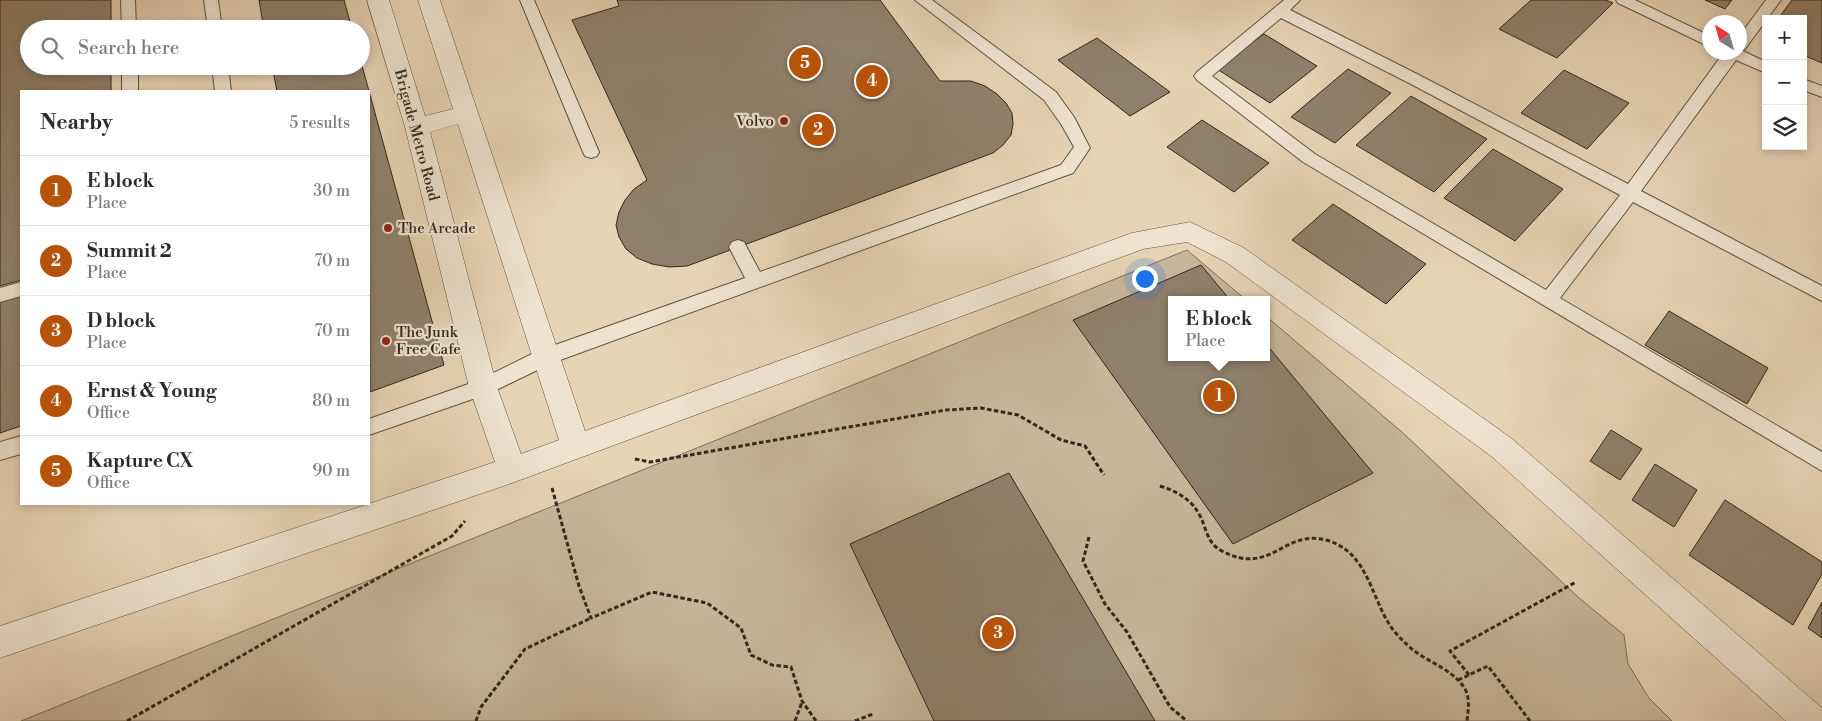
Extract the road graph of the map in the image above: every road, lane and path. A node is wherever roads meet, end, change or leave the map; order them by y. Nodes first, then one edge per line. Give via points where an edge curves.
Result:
1 (128, 0) edge
2 (212, 0) edge
3 (378, 0) edge
4 (429, 0) edge
5 (527, 0) edge
6 (922, 0) edge
7 (1293, 0) edge
8 (1623, 0) edge
9 (1774, 0) edge
10 (1279, 11) junction
11 (129, 20) edge
12 (214, 20) edge
13 (1747, 34) edge
14 (1702, 38) edge
15 (1747, 58) edge
16 (1727, 60) edge
17 (1762, 66) edge
18 (130, 75) edge
19 (221, 75) edge
20 (1807, 86) edge
21 (130, 90) edge
22 (223, 90) edge
23 (1822, 92) edge
24 (466, 114) junction
25 (417, 127) junction
26 (591, 152) dead end
27 (1630, 194) junction
28 (738, 247) dead end
29 (756, 281) junction
30 (20, 289) edge
31 (1822, 294) edge
32 (0, 295) edge
33 (1549, 299) junction
34 (545, 357) junction
35 (483, 387) junction
36 (370, 427) edge
37 (20, 445) edge
38 (576, 448) junction
39 (0, 451) edge
40 (544, 458) junction
41 (631, 458) dead end
42 (1822, 462) edge
43 (512, 470) junction
44 (1104, 475) dead end
45 (1160, 486) dead end
46 (452, 536) dead end
47 (1089, 537) dead end
48 (1576, 582) dead end
49 (591, 618) junction
50 (0, 642) edge
51 (1469, 675) junction
52 (1458, 680) junction
53 (802, 701) junction
54 (873, 714) dead end
55 (126, 721) edge
56 (476, 721) edge
57 (795, 721) edge
58 (816, 721) edge
59 (855, 721) edge
60 (1187, 721) edge
61 (1467, 721) edge
62 (1530, 721) edge
63 (1811, 721) edge

1 - 11 lane
2 - 12 lane
3 - 25 street, Brigade Metro Road
4 - 24 street
5 - 26 lane
6 - 29 lane via 1050,96 1082,148 1067,169
7 - 10 lane
8 - 14 lane
9 - 13 lane
10 - 27 lane
10 - 33 lane via 1202,76 1309,158
15 - 17 lane
16 - 27 lane
18 - 21 lane
19 - 22 lane
20 - 23 lane
24 - 25 street
24 - 34 street
25 - 35 street, Brigade Metro Road
27 - 31 lane
27 - 33 lane
28 - 29 lane
29 - 34 lane
30 - 32 lane
33 - 42 lane
34 - 35 lane
34 - 38 street
35 - 36 lane
35 - 43 street, Brigade Metro Road
37 - 39 lane
38 - 40 street
38 - 63 street via 1141,240 1190,232 1236,255 1501,447
40 - 43 street
40 - 49 path
41 - 44 path via 650,462 946,410 981,408 1018,415 1062,440 1085,446
43 - 50 street
45 - 52 path via 1191,502 1210,540 1218,548 1240,558 1266,557 1288,544 1307,539 1327,540 1346,552 1362,568 1389,624 1404,642
46 - 55 path
47 - 60 path via 1083,561 1105,604 1127,632 1170,707
48 - 51 path via 1450,651
49 - 53 path via 652,592 706,603 741,628 752,655 772,665 791,666
49 - 56 path via 525,648 481,707
51 - 52 path
51 - 62 path via 1488,666
52 - 61 path via 1467,696
53 - 57 path
53 - 58 path
54 - 59 path

